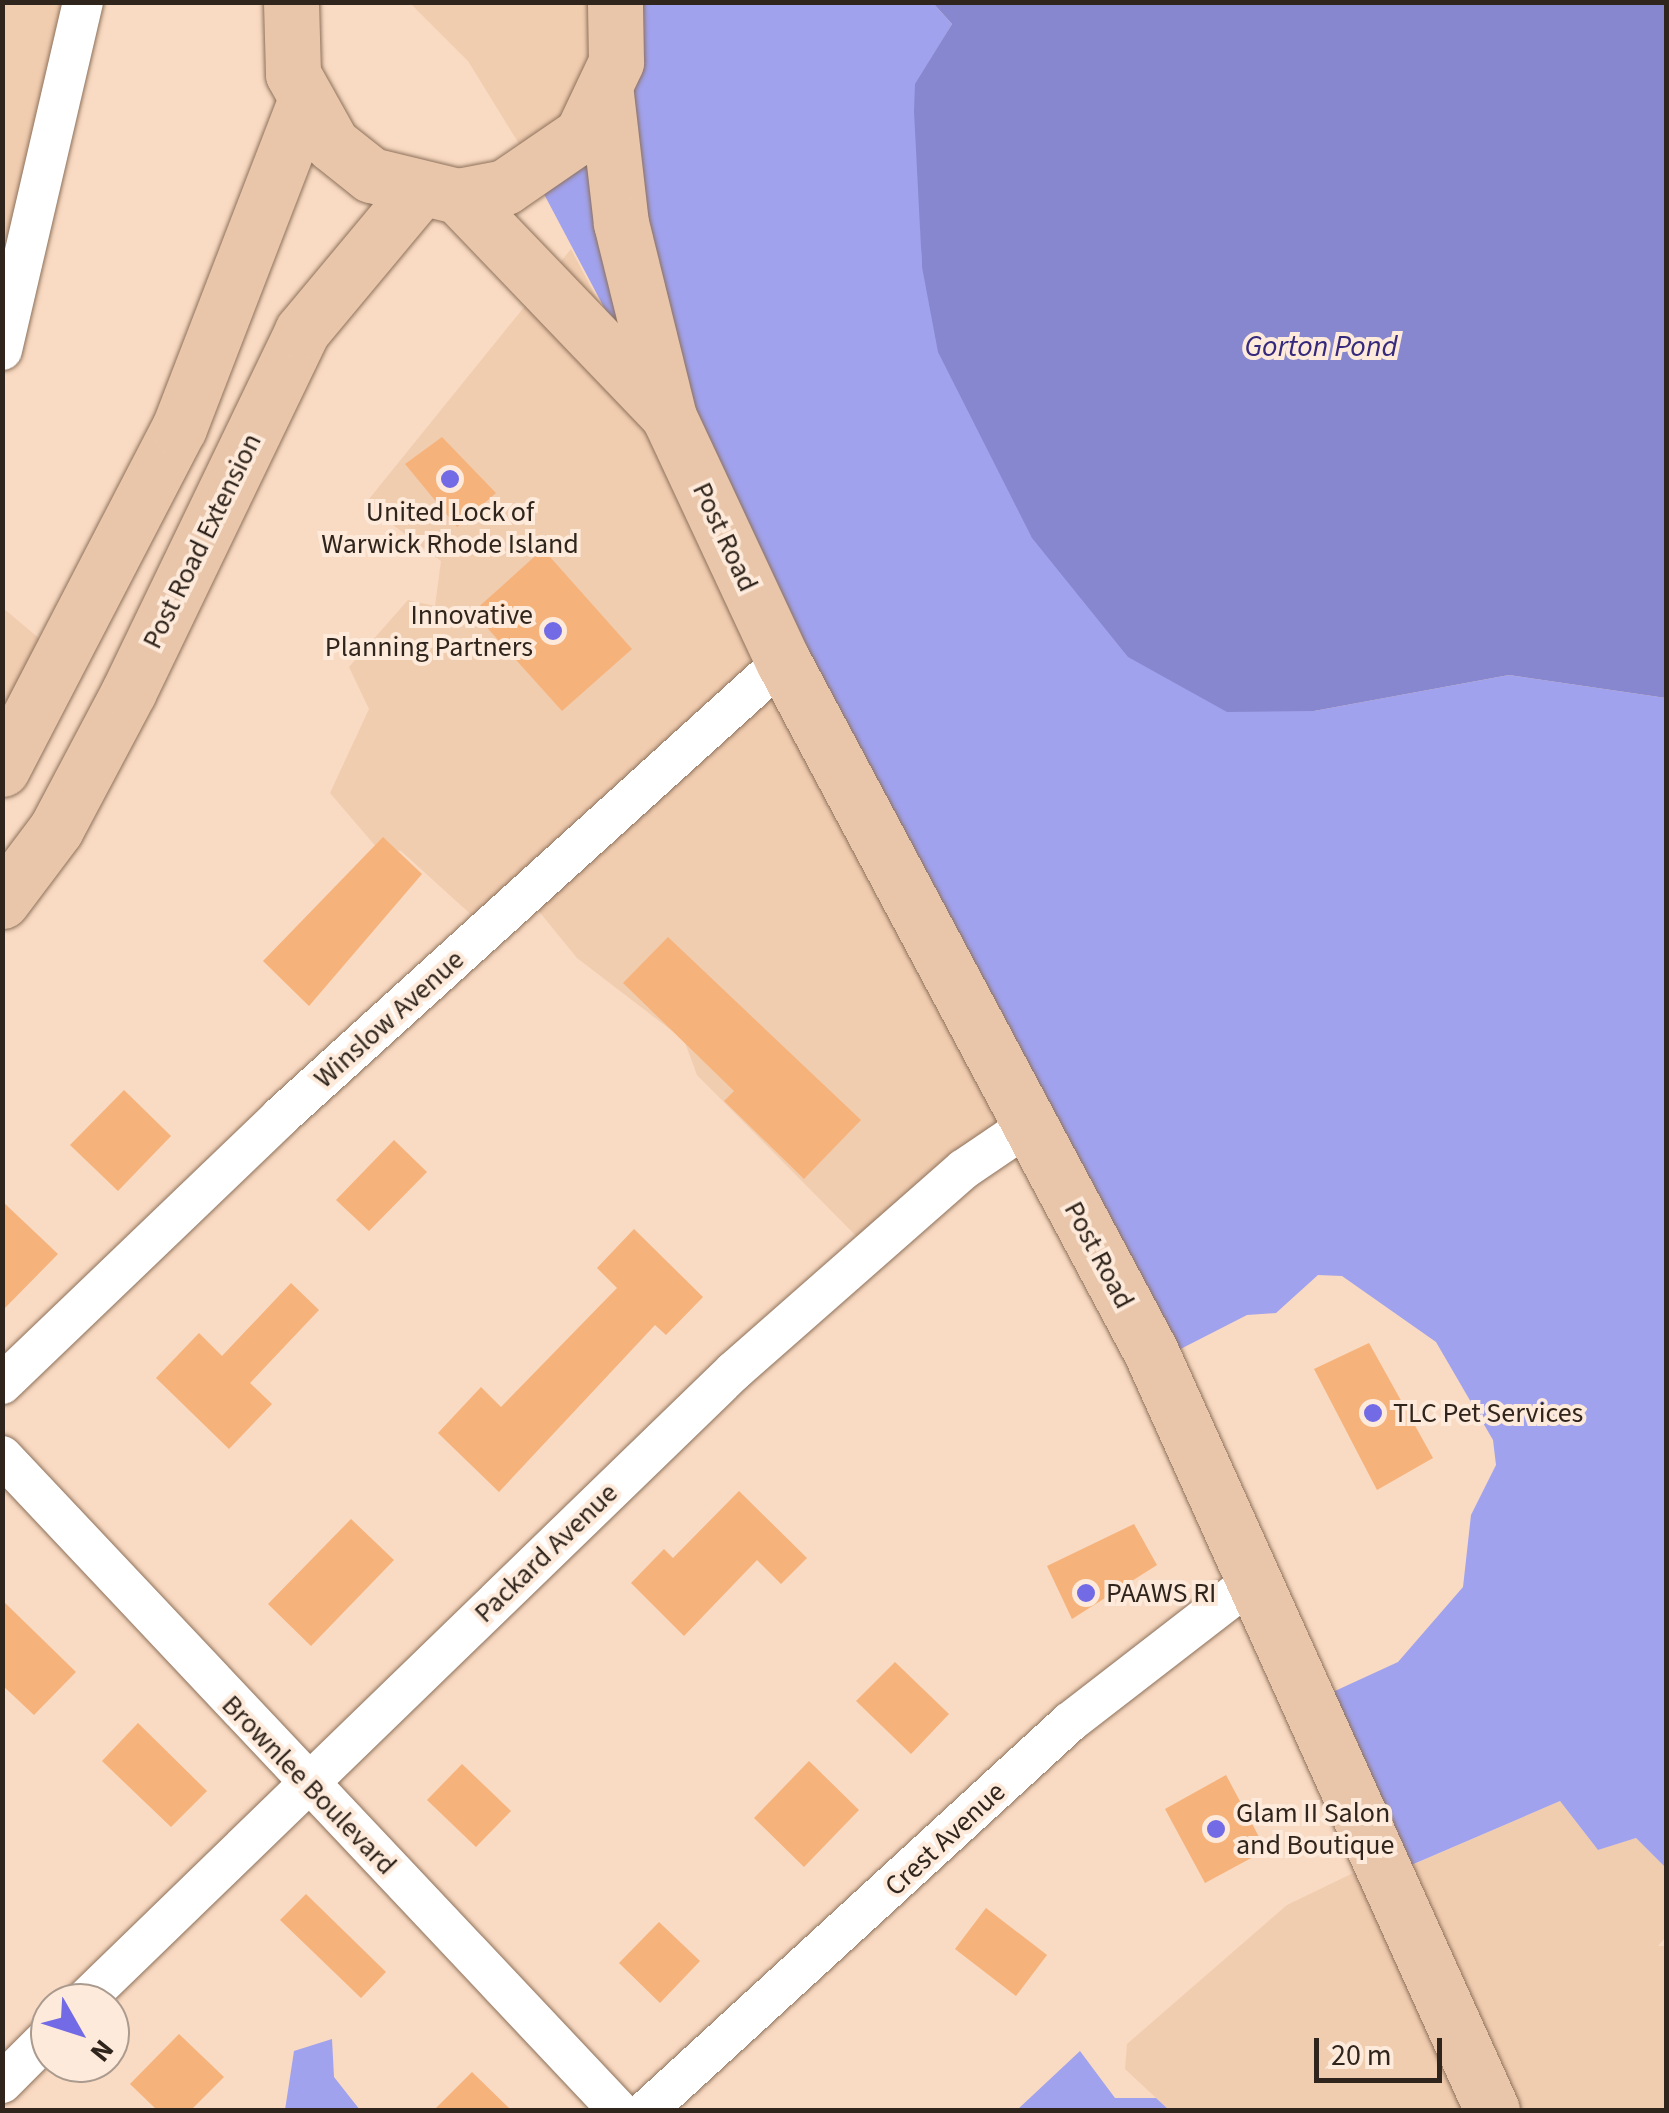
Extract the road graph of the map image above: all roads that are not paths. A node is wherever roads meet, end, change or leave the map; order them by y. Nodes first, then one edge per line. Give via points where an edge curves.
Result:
1 (83, 2) edge
2 (621, 11) edge
3 (278, 16) edge
4 (606, 94) junction
5 (304, 104) junction
6 (438, 194) junction
7 (2, 350) edge
8 (669, 417) junction
9 (783, 661) junction
10 (2, 769) edge
11 (2, 902) edge
12 (1029, 1124) junction
13 (2, 1384) edge
14 (2, 1456) edge
15 (1254, 1580) junction
16 (309, 1785) junction
17 (103, 1983) edge
18 (30, 2055) edge
19 (2, 2083) edge
20 (618, 2110) edge
21 (647, 2110) edge
22 (1492, 2110) edge

1 - 7 street
2 - 4 main road, Post Road
3 - 5 main road, Post Road
4 - 6 main road, Post Road via 582,134 547,166
4 - 8 main road, Post Road via 621,224
5 - 6 main road, Post Road via 358,165
5 - 10 main road via 179,428
6 - 8 main road, Post Road
6 - 11 main road, Post Road Extension via 302,330 129,692 56,828
8 - 9 main road, Post Road
9 - 12 main road, Post Road
9 - 13 street, Winslow Avenue via 280,1117
12 - 15 main road, Post Road via 1151,1352
12 - 16 street, Packard Avenue via 964,1169 734,1371
14 - 16 street, Brownlee Boulevard
15 - 21 street, Crest Avenue via 1070,1722
15 - 22 main road, Post Road
16 - 17 street, Packard Avenue
16 - 20 street, Brownlee Boulevard
18 - 19 street

